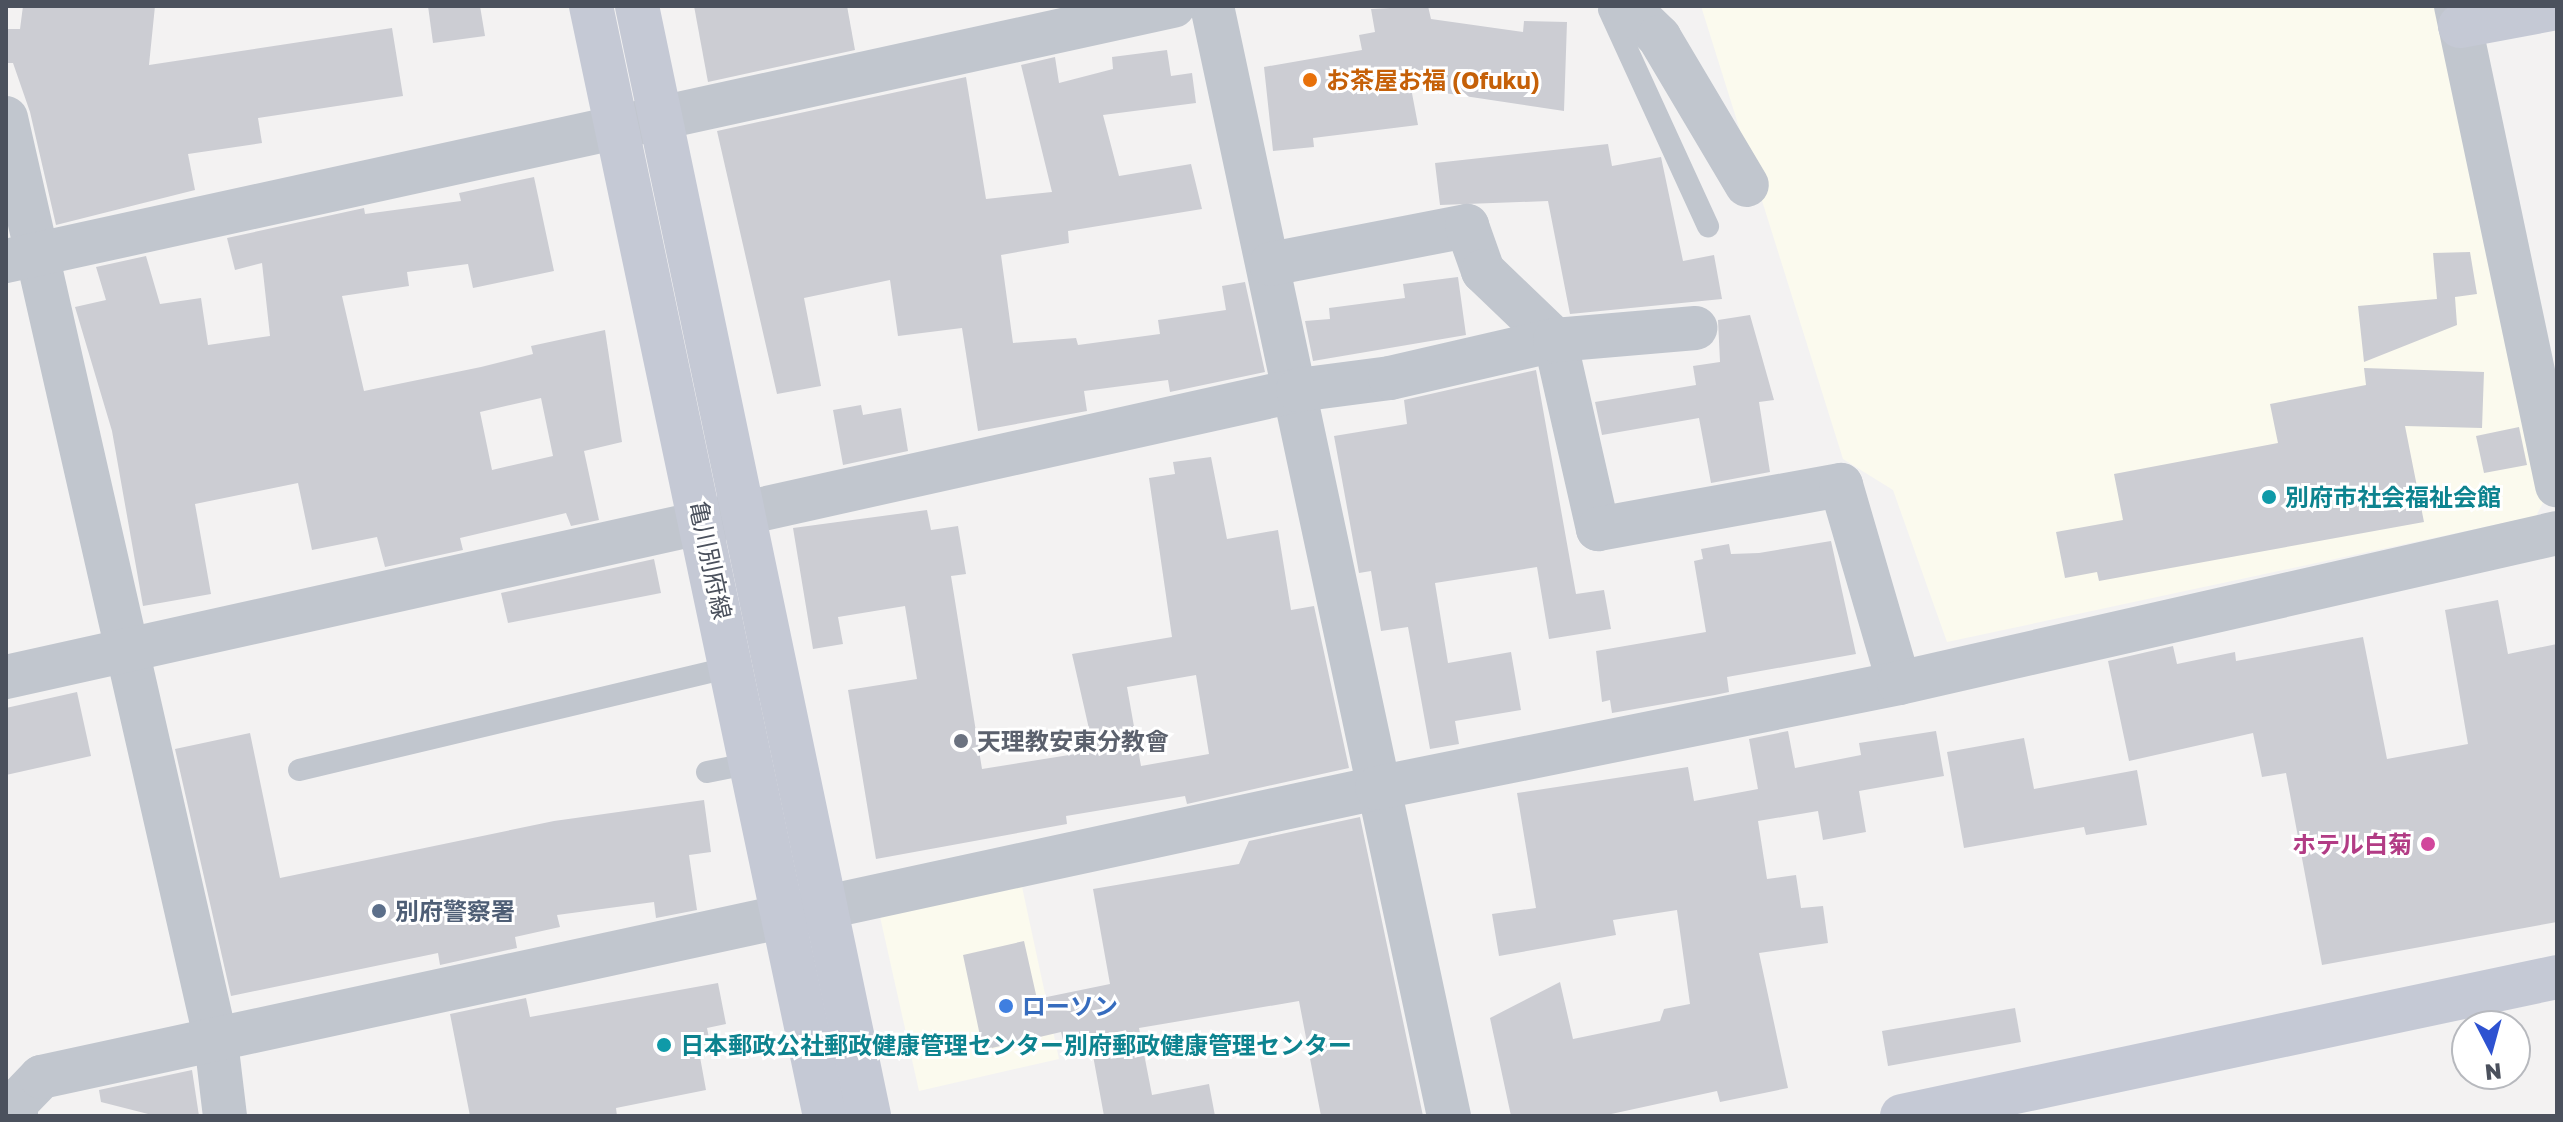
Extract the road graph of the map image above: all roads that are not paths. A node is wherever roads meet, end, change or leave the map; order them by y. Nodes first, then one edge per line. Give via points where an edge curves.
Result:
1 (591, 6) edge
2 (637, 6) edge
3 (1173, 6) edge
4 (1212, 6) edge
5 (1606, 6) edge
6 (1627, 6) edge
7 (2557, 8) edge
8 (2458, 16) edge
9 (662, 117) junction
10 (6, 118) edge
11 (617, 126) junction
12 (1747, 185) dead end
13 (1708, 226) dead end
14 (20, 257) edge
15 (1271, 264) junction
16 (1695, 328) dead end
17 (1555, 340) junction
18 (1298, 390) junction
19 (2557, 485) edge
20 (747, 510) junction
21 (703, 522) junction
22 (2557, 533) edge
23 (123, 652) junction
24 (733, 667) junction
25 (6, 677) edge
26 (1899, 683) junction
27 (752, 763) junction
28 (299, 770) dead end
29 (707, 772) dead end
30 (1377, 788) junction
31 (827, 910) junction
32 (784, 919) junction
33 (2557, 977) edge
34 (216, 1041) junction
35 (16, 1116) edge
36 (225, 1116) edge
37 (825, 1116) edge
38 (869, 1116) edge
39 (1449, 1116) edge
40 (1902, 1116) edge

1 - 11 main road, 亀川別府線
2 - 9 main road, 亀川別府線
3 - 9 street
4 - 15 street
5 - 13 lane
6 - 12 street via 1659,37
7 - 8 main road
8 - 19 street
9 - 11 street
9 - 20 main road, 亀川別府線
10 - 14 street
11 - 14 street
11 - 21 main road, 亀川別府線
14 - 23 street
15 - 17 street via 1467,226 1483,271
15 - 18 street
16 - 17 street
17 - 18 street via 1390,378
17 - 26 street via 1598,529 1841,485
18 - 20 street
18 - 30 street
20 - 21 street
20 - 31 main road, 亀川別府線
21 - 23 street
21 - 24 main road, 亀川別府線
22 - 26 street
23 - 25 street
23 - 34 street
24 - 27 main road, 亀川別府線
24 - 28 lane
26 - 30 street
27 - 29 lane
27 - 32 main road, 亀川別府線
30 - 31 street
30 - 39 street
31 - 32 street
31 - 38 main road, 亀川別府線
32 - 34 street
32 - 37 main road, 亀川別府線
33 - 40 main road
34 - 35 street via 41,1077 16,1103
34 - 36 street

